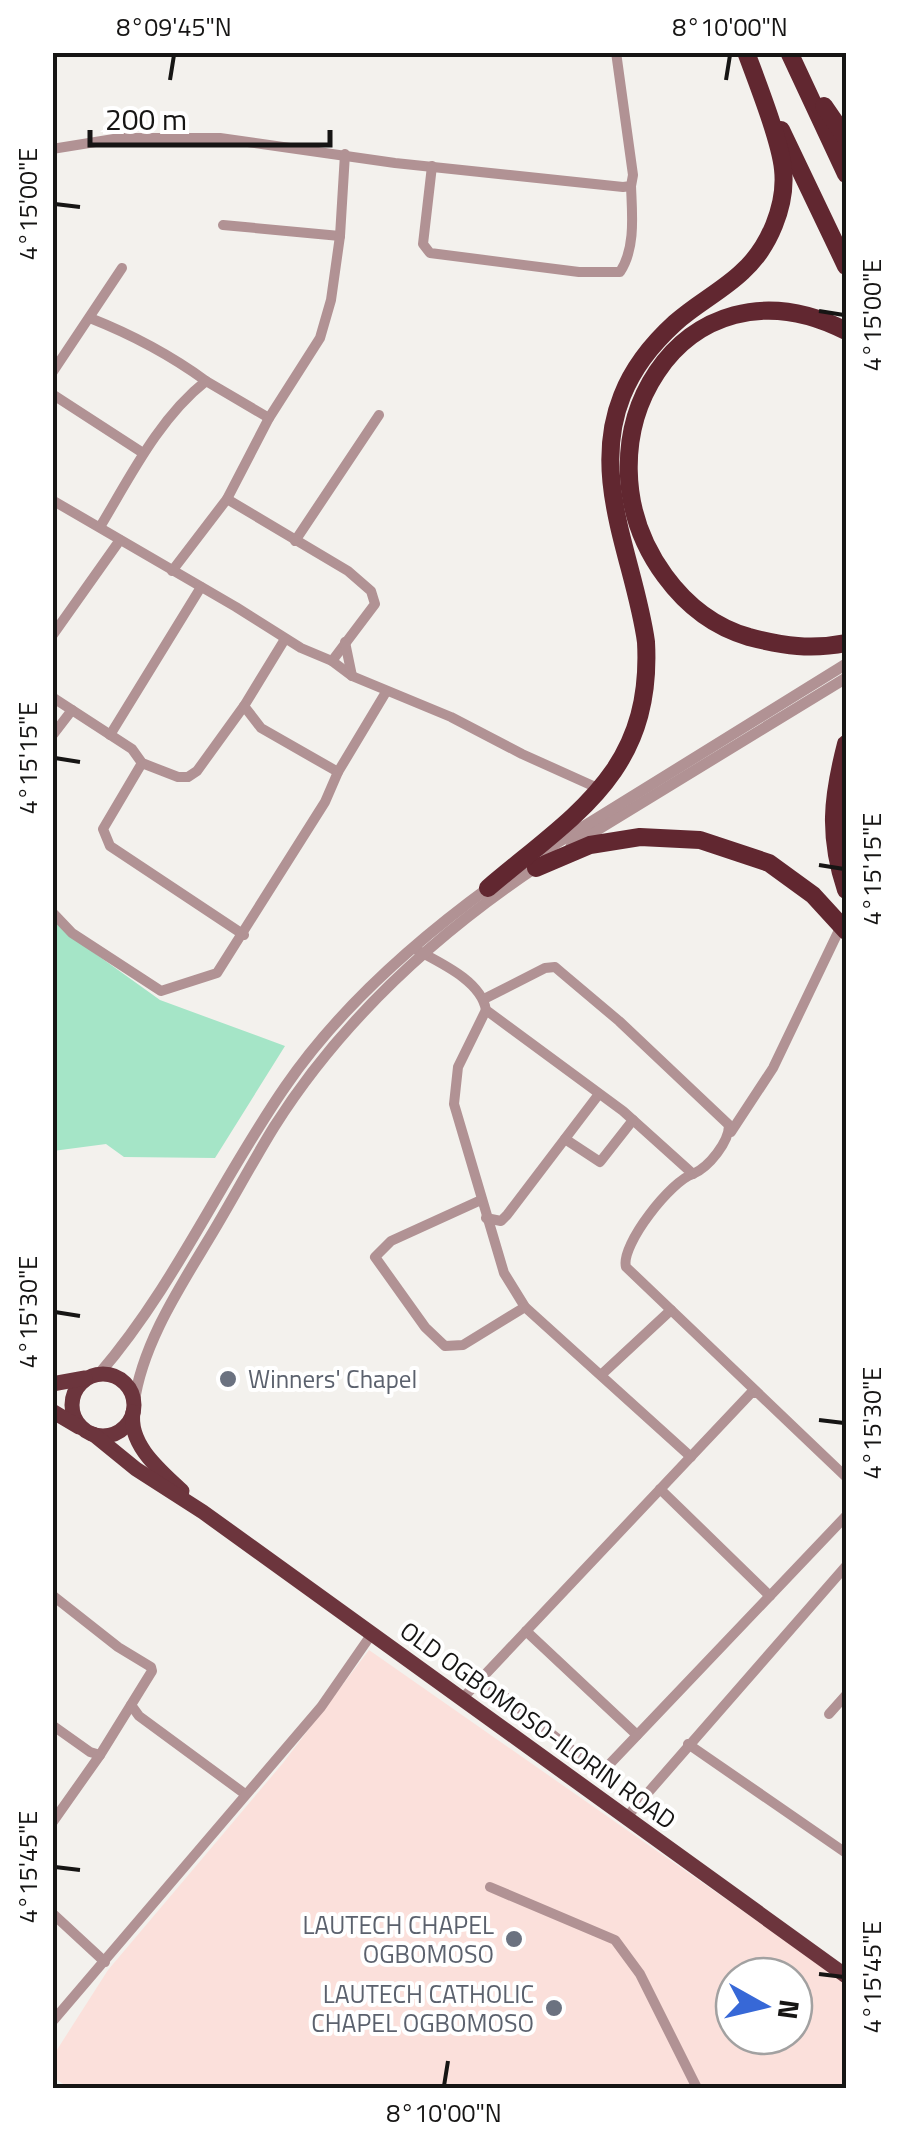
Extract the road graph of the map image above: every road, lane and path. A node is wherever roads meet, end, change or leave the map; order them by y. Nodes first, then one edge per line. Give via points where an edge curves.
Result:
1 (616, 52) edge
2 (746, 52) edge
3 (790, 55) edge
4 (753, 71) junction
5 (846, 138) edge
6 (52, 149) edge
7 (345, 154) junction
8 (432, 166) junction
9 (846, 174) edge
10 (632, 186) junction
11 (223, 225) dead end
12 (340, 236) junction
13 (846, 266) edge
14 (122, 268) dead end
15 (90, 318) junction
16 (846, 331) edge
17 (52, 373) edge
18 (206, 381) junction
19 (52, 394) edge
20 (379, 415) dead end
21 (269, 418) junction
22 (144, 453) junction
23 (227, 498) junction
24 (52, 500) edge
25 (100, 527) junction
26 (120, 540) junction
27 (294, 540) junction
28 (172, 571) junction
29 (202, 588) junction
30 (52, 636) edge
31 (286, 638) junction
32 (345, 642) junction
33 (846, 643) edge
34 (332, 661) junction
35 (846, 664) edge
36 (352, 676) junction
37 (846, 678) edge
38 (386, 692) junction
39 (52, 697) edge
40 (244, 706) junction
41 (72, 710) junction
42 (110, 735) junction
43 (52, 736) edge
44 (846, 744) edge
45 (142, 763) junction
46 (338, 772) junction
47 (602, 790) junction
48 (536, 868) junction
49 (488, 888) junction
50 (846, 890) edge
51 (52, 912) edge
52 (844, 928) edge
53 (244, 935) junction
54 (418, 951) junction
55 (485, 1004) junction
56 (296, 1071) junction
57 (308, 1080) junction
58 (600, 1094) junction
59 (633, 1120) junction
60 (730, 1132) junction
61 (565, 1139) junction
62 (245, 1150) junction
63 (257, 1159) junction
64 (693, 1174) junction
65 (481, 1200) junction
66 (486, 1218) junction
67 (525, 1308) junction
68 (671, 1310) junction
69 (601, 1375) junction
70 (94, 1376) junction
71 (52, 1384) edge
72 (757, 1393) junction
73 (134, 1408) junction
74 (52, 1411) edge
75 (90, 1433) junction
76 (691, 1457) junction
77 (846, 1477) edge
78 (660, 1489) junction
79 (203, 1512) junction
80 (846, 1516) edge
81 (846, 1566) edge
82 (52, 1594) edge
83 (770, 1596) junction
84 (526, 1631) junction
85 (372, 1635) junction
86 (481, 1678) junction
87 (846, 1695) edge
88 (460, 1700) junction
89 (131, 1705) junction
90 (829, 1714) dead end
91 (52, 1725) edge
92 (637, 1734) junction
93 (688, 1744) junction
94 (100, 1755) junction
95 (245, 1794) junction
96 (625, 1819) junction
97 (52, 1823) edge
98 (846, 1852) edge
99 (490, 1887) dead end
100 (52, 1914) edge
101 (105, 1962) junction
102 (846, 1976) edge
103 (52, 2022) edge
104 (697, 2088) edge

1 - 10 street
2 - 4 highway
3 - 5 highway
3 - 9 highway
4 - 13 highway
4 - 47 highway via 783,168 775,222 742,272 674,323 642,359 621,397 609,445 612,493 648,664 632,737
6 - 7 street via 151,136
7 - 8 street
7 - 12 street
8 - 10 street
8 - 10 street via 424,244 430,253 579,272 620,272 625,265
11 - 12 street
12 - 21 street via 320,338
14 - 15 street
15 - 17 street
15 - 18 street via 135,335
16 - 33 highway via 787,310 752,310 710,323 681,344 643,397 630,436 628,475 632,508 655,563 706,618 790,648
18 - 21 street
18 - 22 street
19 - 22 street
20 - 27 street
21 - 23 street
22 - 25 street
23 - 27 street
23 - 28 street
24 - 25 street
25 - 26 street
26 - 28 street
26 - 30 street
27 - 32 street via 348,571 375,598
28 - 29 street
29 - 31 street
29 - 42 street
31 - 34 street
31 - 40 street
32 - 34 street
32 - 36 street
34 - 36 street
35 - 49 street
36 - 38 street
37 - 48 street
38 - 46 street
38 - 47 street
39 - 41 street
40 - 45 street via 188,777
40 - 46 street via 261,728
41 - 42 street
41 - 43 street
42 - 45 street
44 - 50 highway via 834,790 833,833
45 - 53 street via 104,836
46 - 53 street
47 - 49 highway
48 - 52 highway via 590,845 640,837 700,840 770,863
48 - 54 street
49 - 54 street
51 - 53 street via 72,933 161,992 217,974
52 - 60 street via 772,1068
54 - 55 street via 475,987
54 - 56 street via 340,1018
54 - 57 street
55 - 58 street
55 - 60 street via 554,967 633,1034
55 - 65 street via 454,1088
56 - 57 street
56 - 62 street
57 - 63 street
58 - 59 street
58 - 61 street
59 - 61 street via 600,1162
59 - 64 street
60 - 64 street
61 - 66 street via 501,1221
62 - 63 street
62 - 70 street via 145,1316
63 - 73 street via 189,1271 142,1369
64 - 68 street via 675,1184 624,1258
65 - 66 street
65 - 67 street via 391,1241 374,1257 445,1346 463,1345
66 - 67 street via 504,1273
67 - 69 street
68 - 69 street
68 - 72 street
69 - 76 street
70 - 71 highway
70 - 73 highway via 119,1378
70 - 75 highway via 74,1393 72,1404
72 - 76 street
72 - 77 street
73 - 75 highway via 118,1432
73 - 79 highway via 132,1426 143,1449
74 - 75 highway
75 - 79 highway
76 - 78 street
78 - 83 street
78 - 84 street
79 - 85 highway, OLD OGBOMOSO-ILORIN ROAD
80 - 83 street
81 - 93 street
82 - 89 street via 152,1668
83 - 92 street
84 - 86 street
84 - 92 street
85 - 88 highway, OLD OGBOMOSO-ILORIN ROAD
85 - 95 street via 322,1708
86 - 88 street
86 - 92 street via 598,1770
87 - 90 street
88 - 96 highway, OLD OGBOMOSO-ILORIN ROAD
89 - 94 street
89 - 95 street
91 - 94 street
93 - 96 street
93 - 98 street
94 - 97 street
95 - 101 street
96 - 102 highway, OLD OGBOMOSO-ILORIN ROAD
99 - 104 street via 615,1940 640,1974
100 - 101 street
101 - 103 street

